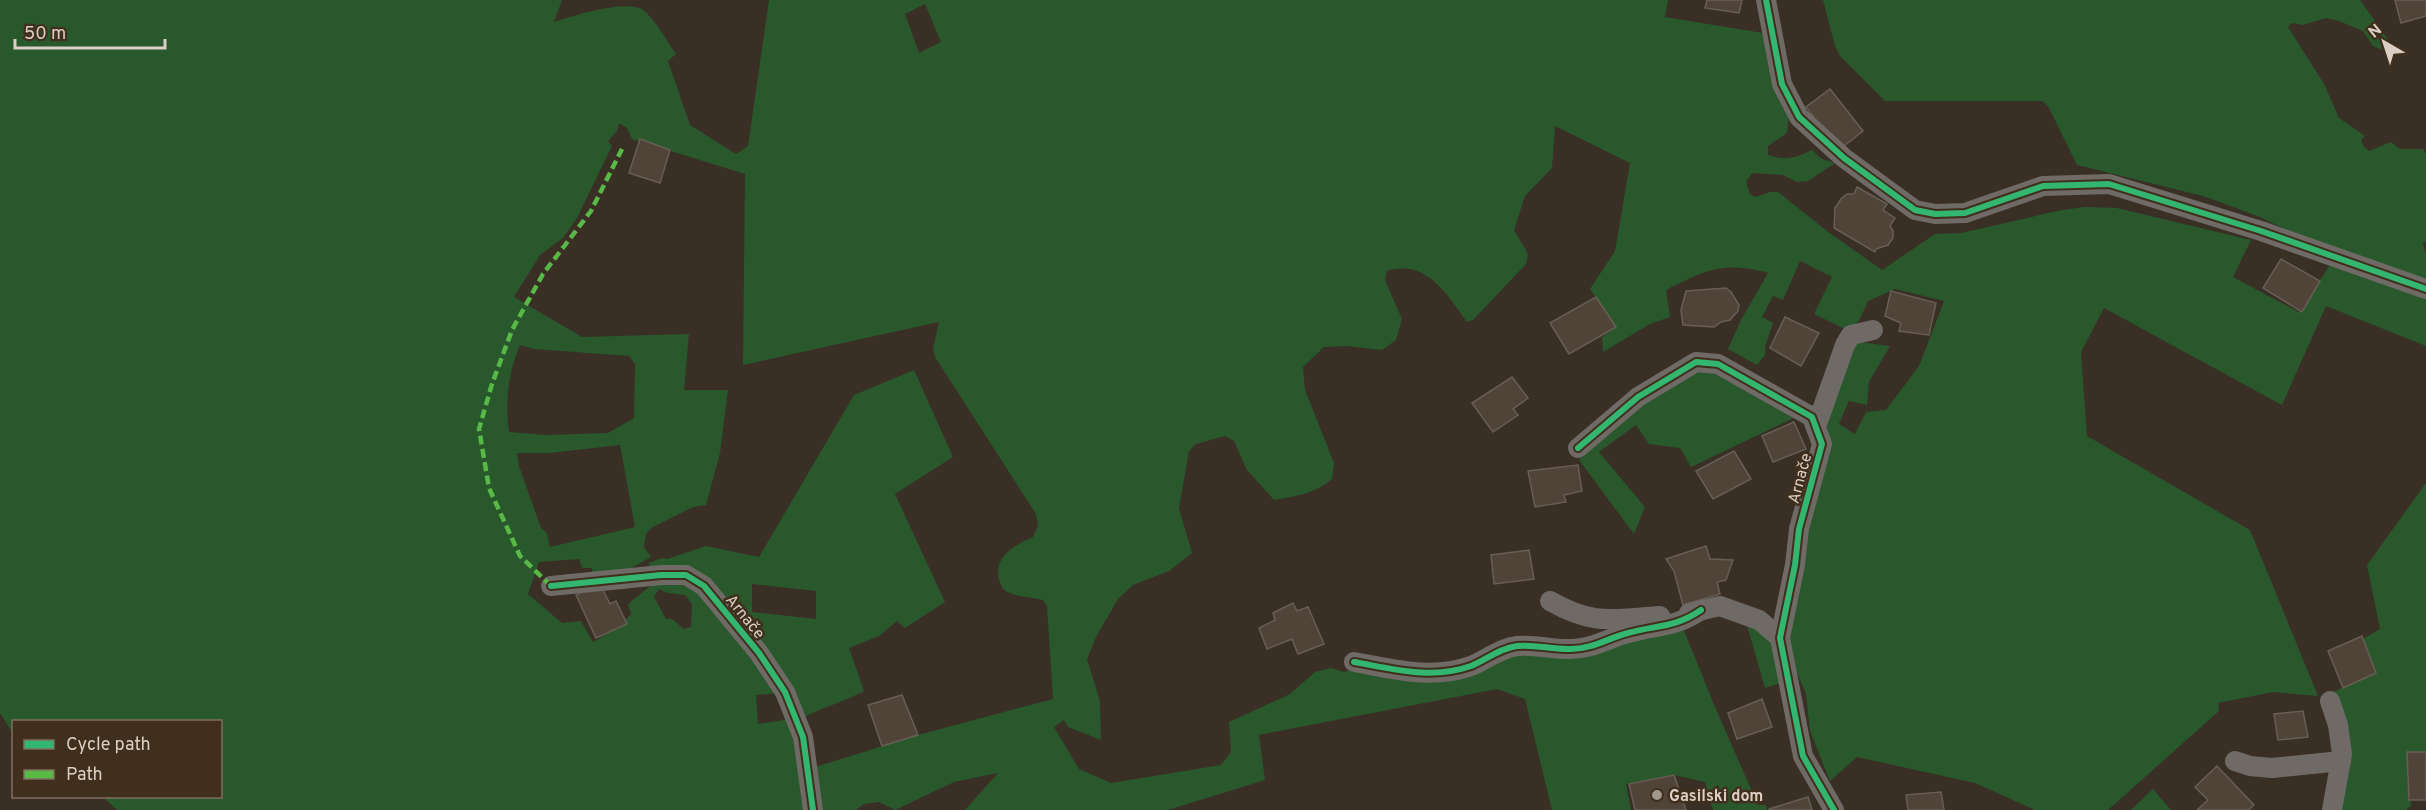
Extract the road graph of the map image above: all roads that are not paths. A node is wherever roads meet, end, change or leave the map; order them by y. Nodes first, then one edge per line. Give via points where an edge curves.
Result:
1 (1766, 0) edge
2 (2426, 289) edge
3 (1873, 330) dead end
4 (1816, 428) junction
5 (1578, 448) dead end
6 (551, 586) dead end
7 (1550, 601) dead end
8 (1701, 610) junction
9 (1780, 638) junction
10 (1354, 662) dead end
11 (2330, 701) dead end
12 (2235, 761) dead end
13 (2340, 762) junction
14 (813, 810) edge
15 (1834, 810) edge
16 (2332, 810) edge

1 - 2 street via 1782,84 1799,117 1844,158 1915,210 1965,213 2043,186 2109,184 2261,231
3 - 4 street via 1851,335 1845,345
4 - 5 street via 1812,417 1718,364 1696,362 1638,397
4 - 9 street, Arnače via 1822,444 1799,530
6 - 14 street, Arnače via 669,575 686,575 704,586 753,645 785,692 803,737
7 - 8 street via 1572,614 1601,621
8 - 9 street via 1720,606 1759,620
8 - 10 street via 1670,626 1626,633 1591,647 1572,650 1515,646 1442,673 1398,671
9 - 15 street, Arnače via 1803,756
11 - 13 street via 2338,725
12 - 13 street via 2272,768
13 - 16 street

